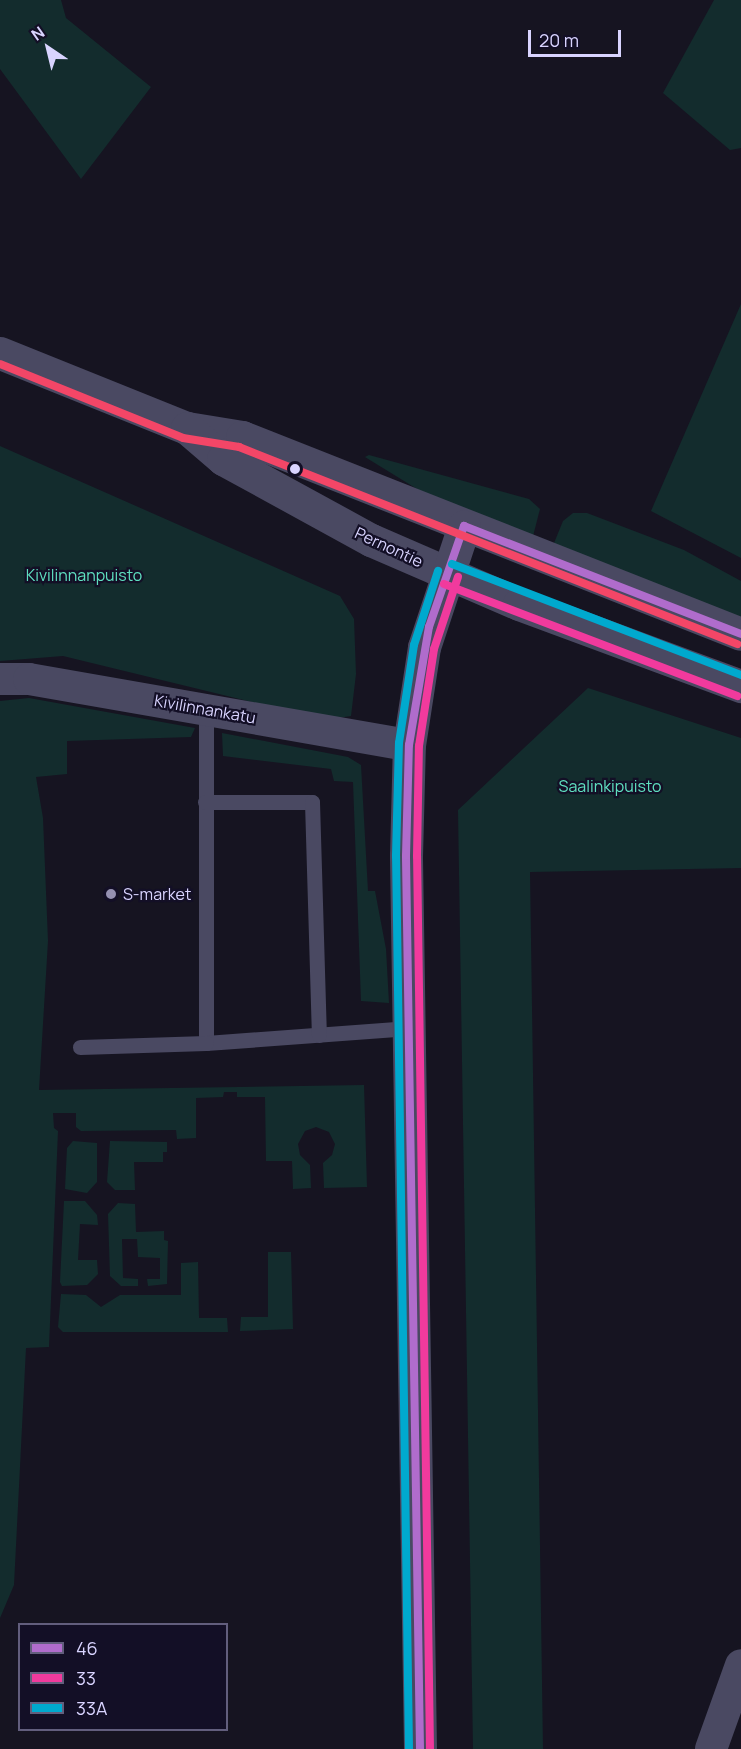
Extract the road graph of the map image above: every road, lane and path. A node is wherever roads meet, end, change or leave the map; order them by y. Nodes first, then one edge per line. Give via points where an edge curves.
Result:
1 (0, 353) edge
2 (187, 428) junction
3 (464, 526) junction
4 (448, 574) junction
5 (741, 634) edge
6 (0, 679) edge
7 (741, 686) edge
8 (206, 710) junction
9 (409, 745) junction
10 (205, 802) junction
11 (409, 1028) junction
12 (319, 1035) junction
13 (206, 1043) junction
14 (80, 1047) dead end
15 (741, 1665) edge
16 (420, 1749) edge
17 (711, 1749) edge

1 - 2 street, Pernontie
2 - 3 street, Pernontie via 242,437
2 - 4 street, Pernontie via 223,459 371,540
3 - 4 street
3 - 5 street, Pernontie
4 - 7 street, Pernontie
4 - 9 street via 424,647
6 - 8 street, Kivilinnankatu via 29,679
8 - 9 street, Kivilinnankatu
8 - 10 lane
9 - 11 street
10 - 12 lane via 312,802
10 - 13 lane
11 - 12 lane
11 - 16 street
12 - 13 lane
13 - 14 lane
15 - 17 street

